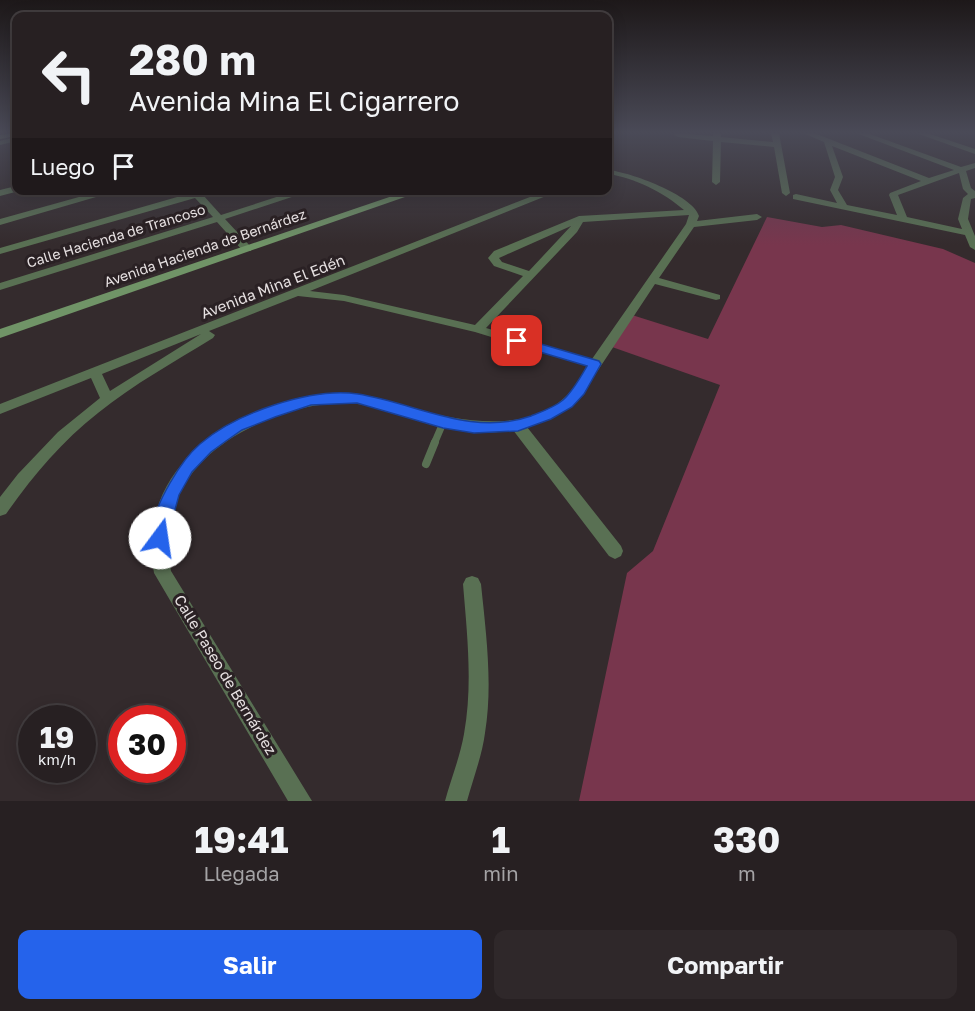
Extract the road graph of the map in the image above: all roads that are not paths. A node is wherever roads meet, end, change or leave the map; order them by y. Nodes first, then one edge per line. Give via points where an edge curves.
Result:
1 (716, 170) edge
2 (782, 170) edge
3 (837, 170) edge
4 (901, 170) edge
5 (961, 170) edge
6 (962, 170) edge
7 (612, 172) edge
8 (928, 181) junction
9 (716, 182) dead end
10 (786, 193) dead end
11 (974, 194) edge
12 (98, 195) edge
13 (186, 195) edge
14 (199, 195) edge
15 (293, 195) edge
16 (387, 195) edge
17 (405, 195) edge
18 (544, 195) edge
19 (796, 197) dead end
20 (844, 207) junction
21 (693, 217) junction
22 (757, 217) dead end
23 (221, 218) junction
24 (579, 219) junction
25 (904, 221) junction
26 (0, 222) edge
27 (969, 233) junction
28 (245, 246) junction
29 (975, 247) edge
30 (0, 251) edge
31 (531, 275) junction
32 (652, 280) junction
33 (0, 287) edge
34 (296, 294) junction
35 (716, 297) dead end
36 (236, 317) junction
37 (0, 324) edge
38 (478, 329) junction
39 (0, 334) edge
40 (594, 364) junction
41 (95, 372) junction
42 (107, 399) junction
43 (0, 409) edge
44 (443, 423) junction
45 (518, 426) junction
46 (426, 464) dead end
47 (0, 509) edge
48 (615, 551) dead end
49 (472, 584) dead end
50 (301, 801) edge
51 (456, 801) edge

1 - 9 street
2 - 10 street
3 - 20 street via 839,177 834,190
4 - 8 street
5 - 8 street
6 - 11 street via 967,189
7 - 21 street via 626,174 685,204
8 - 25 street via 892,195
11 - 27 street via 967,198 964,207 963,219
12 - 26 street
13 - 30 street
14 - 23 street
15 - 23 street, Calle Hacienda de Trancoso
16 - 28 street, Avenida Hacienda de Bernárdez
17 - 28 street, Avenida Hacienda de Bernárdez
18 - 34 street, Avenida Mina El Edén
19 - 20 street
20 - 25 street
21 - 22 street
21 - 24 street
21 - 32 street, Calle Paseo de Bernárdez
23 - 28 street
23 - 33 street, Calle Hacienda de Trancoso
24 - 31 street via 574,230
24 - 31 street via 493,258 498,264
25 - 27 street
27 - 29 street
28 - 37 street, Avenida Hacienda de Bernárdez
28 - 39 street, Avenida Hacienda de Bernárdez
31 - 38 street
32 - 35 street
32 - 40 street, Calle Paseo de Bernárdez
34 - 36 street, Avenida Mina El Edén
34 - 38 street via 344,298
36 - 41 street, Avenida Mina El Edén
36 - 42 street
38 - 40 street
40 - 45 street, Calle Paseo de Bernárdez via 567,404
41 - 42 street
41 - 43 street, Avenida Mina El Edén
42 - 47 street via 69,430
44 - 45 street, Calle Paseo de Bernárdez via 474,428
44 - 46 lane
44 - 50 street, Calle Paseo de Bernárdez via 357,399 310,400 237,427 206,448 187,468 172,494 161,525 158,550 163,573
45 - 48 street
49 - 51 street via 477,708 474,736

